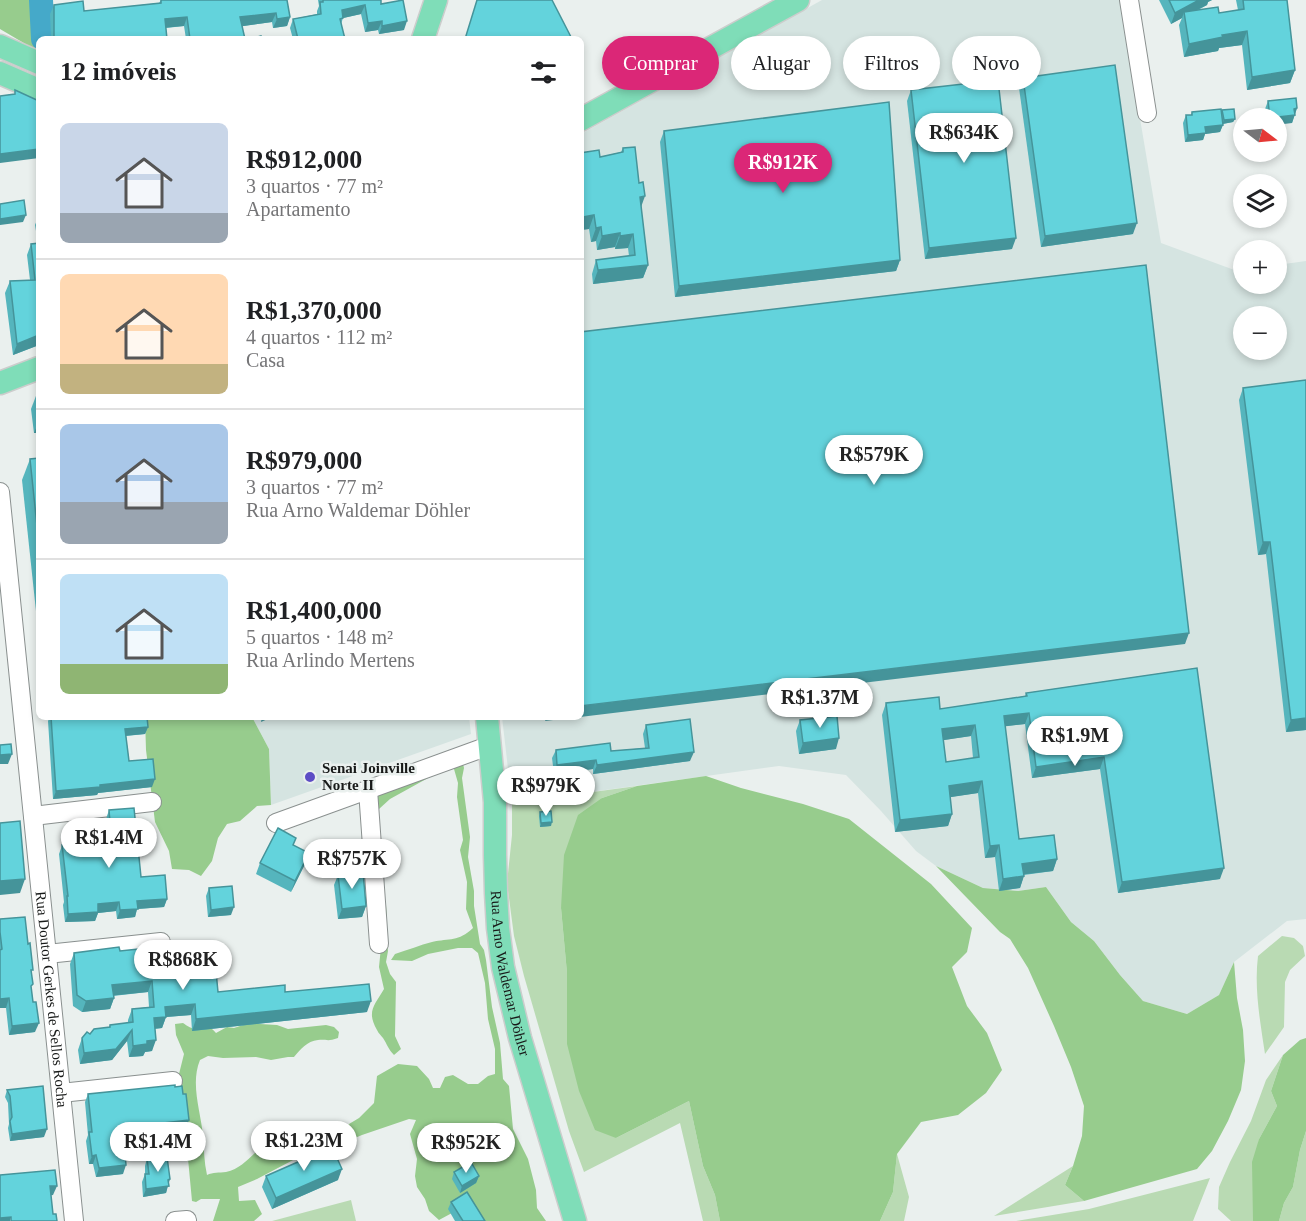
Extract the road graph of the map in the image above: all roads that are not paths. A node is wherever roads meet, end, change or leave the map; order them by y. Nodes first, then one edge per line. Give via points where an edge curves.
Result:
1 (436, 0) edge
2 (798, 0) edge
3 (1129, 0) edge
4 (424, 36) edge
5 (0, 46) edge
6 (36, 62) edge
7 (0, 73) edge
8 (36, 89) edge
9 (1147, 113) dead end
10 (584, 118) edge
11 (36, 369) edge
12 (0, 383) edge
13 (0, 492) edge
14 (487, 720) edge
15 (490, 745) junction
16 (368, 790) junction
17 (152, 802) dead end
18 (33, 816) junction
19 (276, 824) dead end
20 (161, 942) edge
21 (379, 944) dead end
22 (47, 954) junction
23 (172, 1081) dead end
24 (61, 1093) junction
25 (74, 1221) edge
26 (574, 1221) edge

1 - 4 main road
2 - 10 main road
3 - 9 street
5 - 6 main road
7 - 8 main road
11 - 12 main road
13 - 18 street, Rua Doutor Gerkes de Sellos Rocha
14 - 15 main road, Rua Arno Waldemar Döhler
15 - 16 street
15 - 26 main road, Rua Arno Waldemar Döhler via 503,967
16 - 19 street
16 - 21 street
17 - 18 street
18 - 22 street, Rua Doutor Gerkes de Sellos Rocha
20 - 22 street
22 - 24 street, Rua Doutor Gerkes de Sellos Rocha
23 - 24 street
24 - 25 street, Rua Doutor Gerkes de Sellos Rocha

